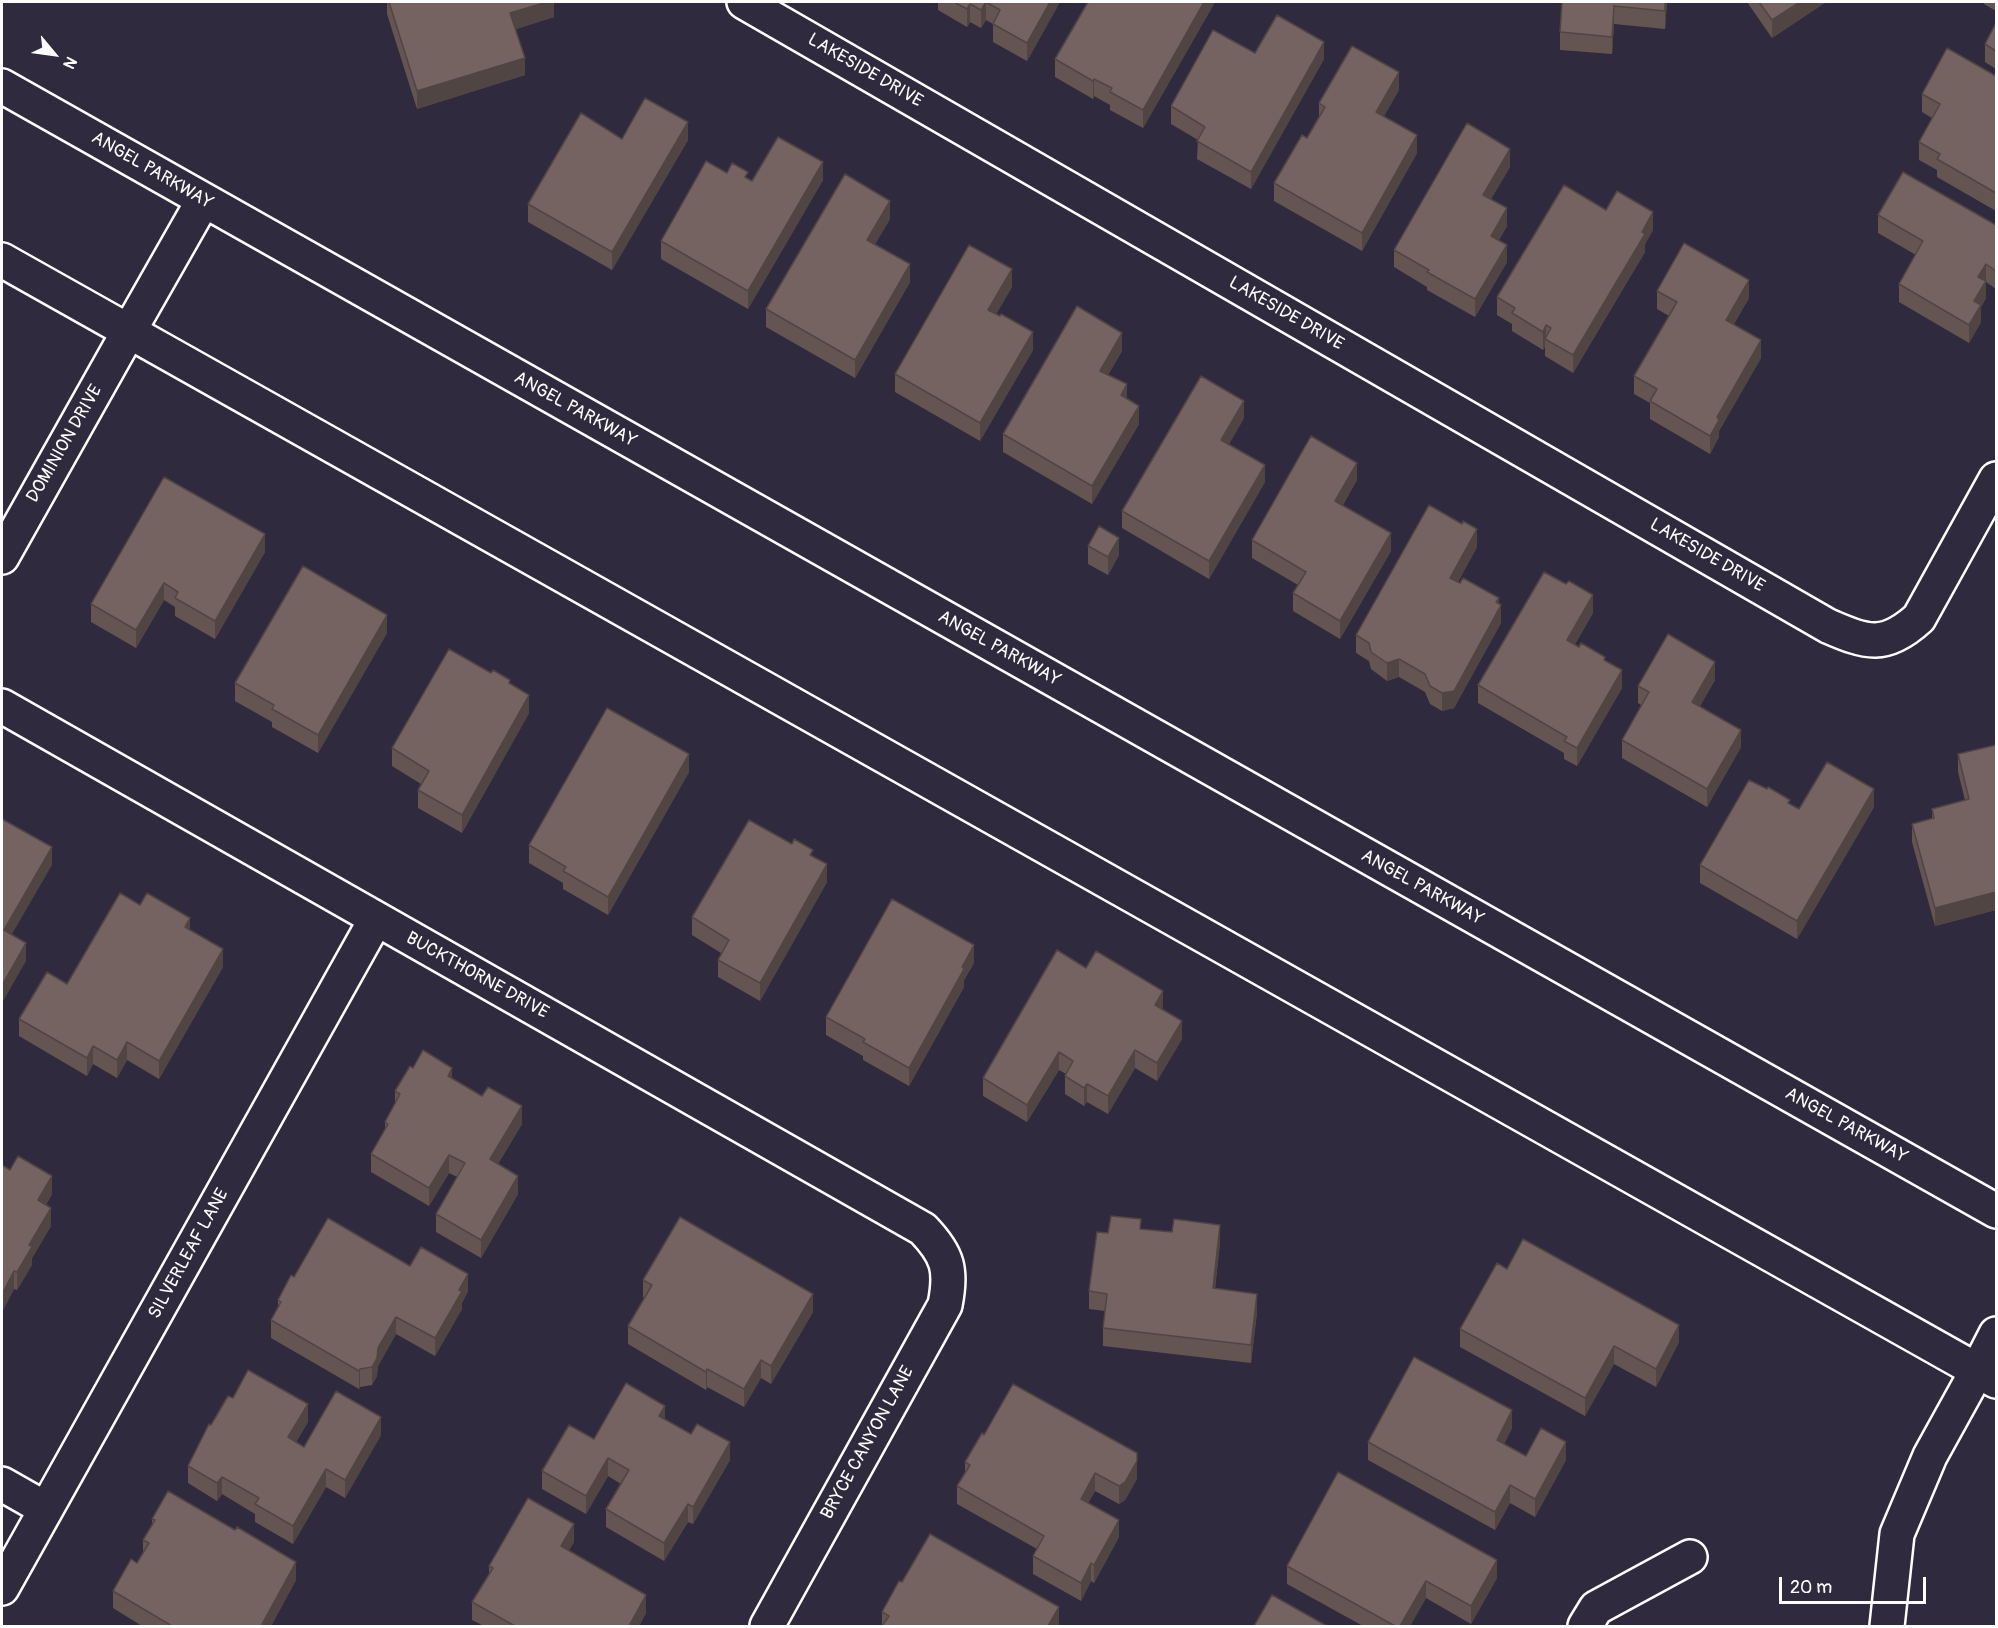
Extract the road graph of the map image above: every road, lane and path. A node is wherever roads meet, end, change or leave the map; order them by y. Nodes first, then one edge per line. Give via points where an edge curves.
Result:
1 (744, 2) edge
2 (2, 86) edge
3 (203, 201) junction
4 (2, 260) edge
5 (129, 331) junction
6 (1996, 479) edge
7 (2, 557) edge
8 (2, 706) edge
9 (376, 919) junction
10 (1996, 1211) edge
11 (943, 1255) joint
12 (1996, 1334) edge
13 (1987, 1376) edge
14 (2, 1484) edge
15 (46, 1509) junction
16 (1690, 1557) dead end
17 (2, 1588) edge
18 (767, 1626) edge
19 (1585, 1626) edge
20 (1887, 1626) edge

1 - 6 main road, LAKESIDE DRIVE via 1828,626 1861,640 1888,639 1919,618
2 - 3 main road, ANGEL PARKWAY
3 - 5 main road, DOMINION DRIVE
3 - 10 main road, ANGEL PARKWAY
4 - 5 main road
5 - 7 main road, DOMINION DRIVE
5 - 13 main road
8 - 9 main road, BUCKTHORNE DRIVE
9 - 11 main road, BUCKTHORNE DRIVE via 923,1229
9 - 15 main road, SILVERLEAF LANE
11 - 18 main road, BRYCE CANYON LANE via 949,1284 945,1305
12 - 13 main road
13 - 20 main road via 1930,1456 1897,1533
14 - 15 main road
15 - 17 main road, SILVERLEAF LANE
16 - 19 main road via 1596,1608

